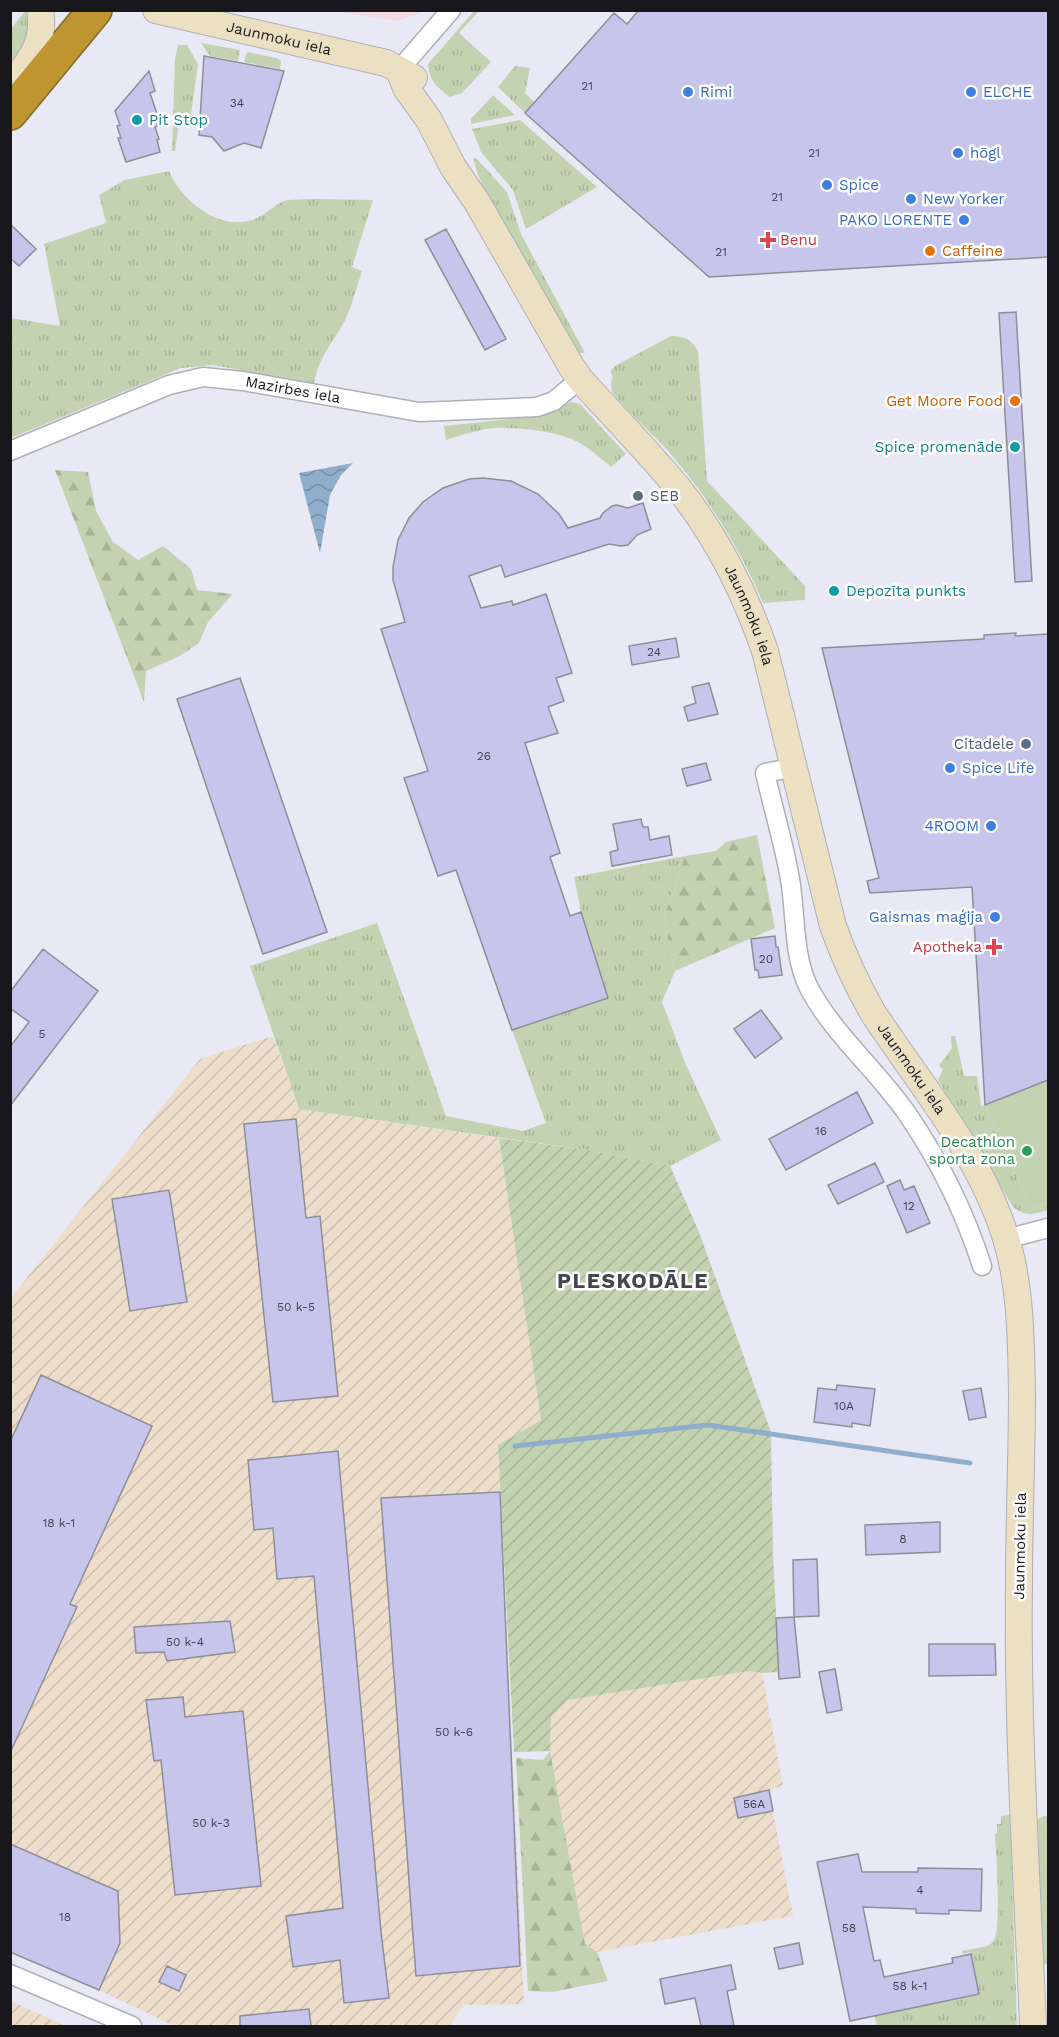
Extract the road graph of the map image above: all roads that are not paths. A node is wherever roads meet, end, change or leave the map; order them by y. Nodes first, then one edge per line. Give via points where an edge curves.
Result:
1 (40, 10) edge
2 (95, 10) edge
3 (156, 10) edge
4 (451, 10) edge
5 (399, 70) junction
6 (10, 86) edge
7 (10, 113) edge
8 (580, 380) junction
9 (10, 451) edge
10 (795, 766) junction
11 (931, 1098) junction
12 (908, 1115) junction
13 (1048, 1228) edge
14 (1006, 1239) junction
15 (982, 1266) dead end
16 (10, 1974) edge
17 (132, 2026) edge
18 (1033, 2026) edge

1 - 6 street via 43,25 38,46
2 - 7 highway
3 - 5 street, Jaunmoku iela via 386,63
4 - 5 street
5 - 8 street, Jaunmoku iela via 417,79 451,130 477,202
8 - 9 street, Mazirbes iela via 554,401 537,406 419,412 203,377 169,385
8 - 10 street, Jaunmoku iela via 679,489 726,561 765,651
10 - 11 street, Jaunmoku iela via 842,951 873,1013
10 - 12 street, Jaunmoku iela via 765,773 790,876 799,966 821,1008
11 - 12 street
11 - 14 street, Jaunmoku iela via 983,1180
12 - 15 street, Jaunmoku iela via 947,1180
13 - 14 street
14 - 18 street, Jaunmoku iela via 1021,1342 1019,1595
16 - 17 street

